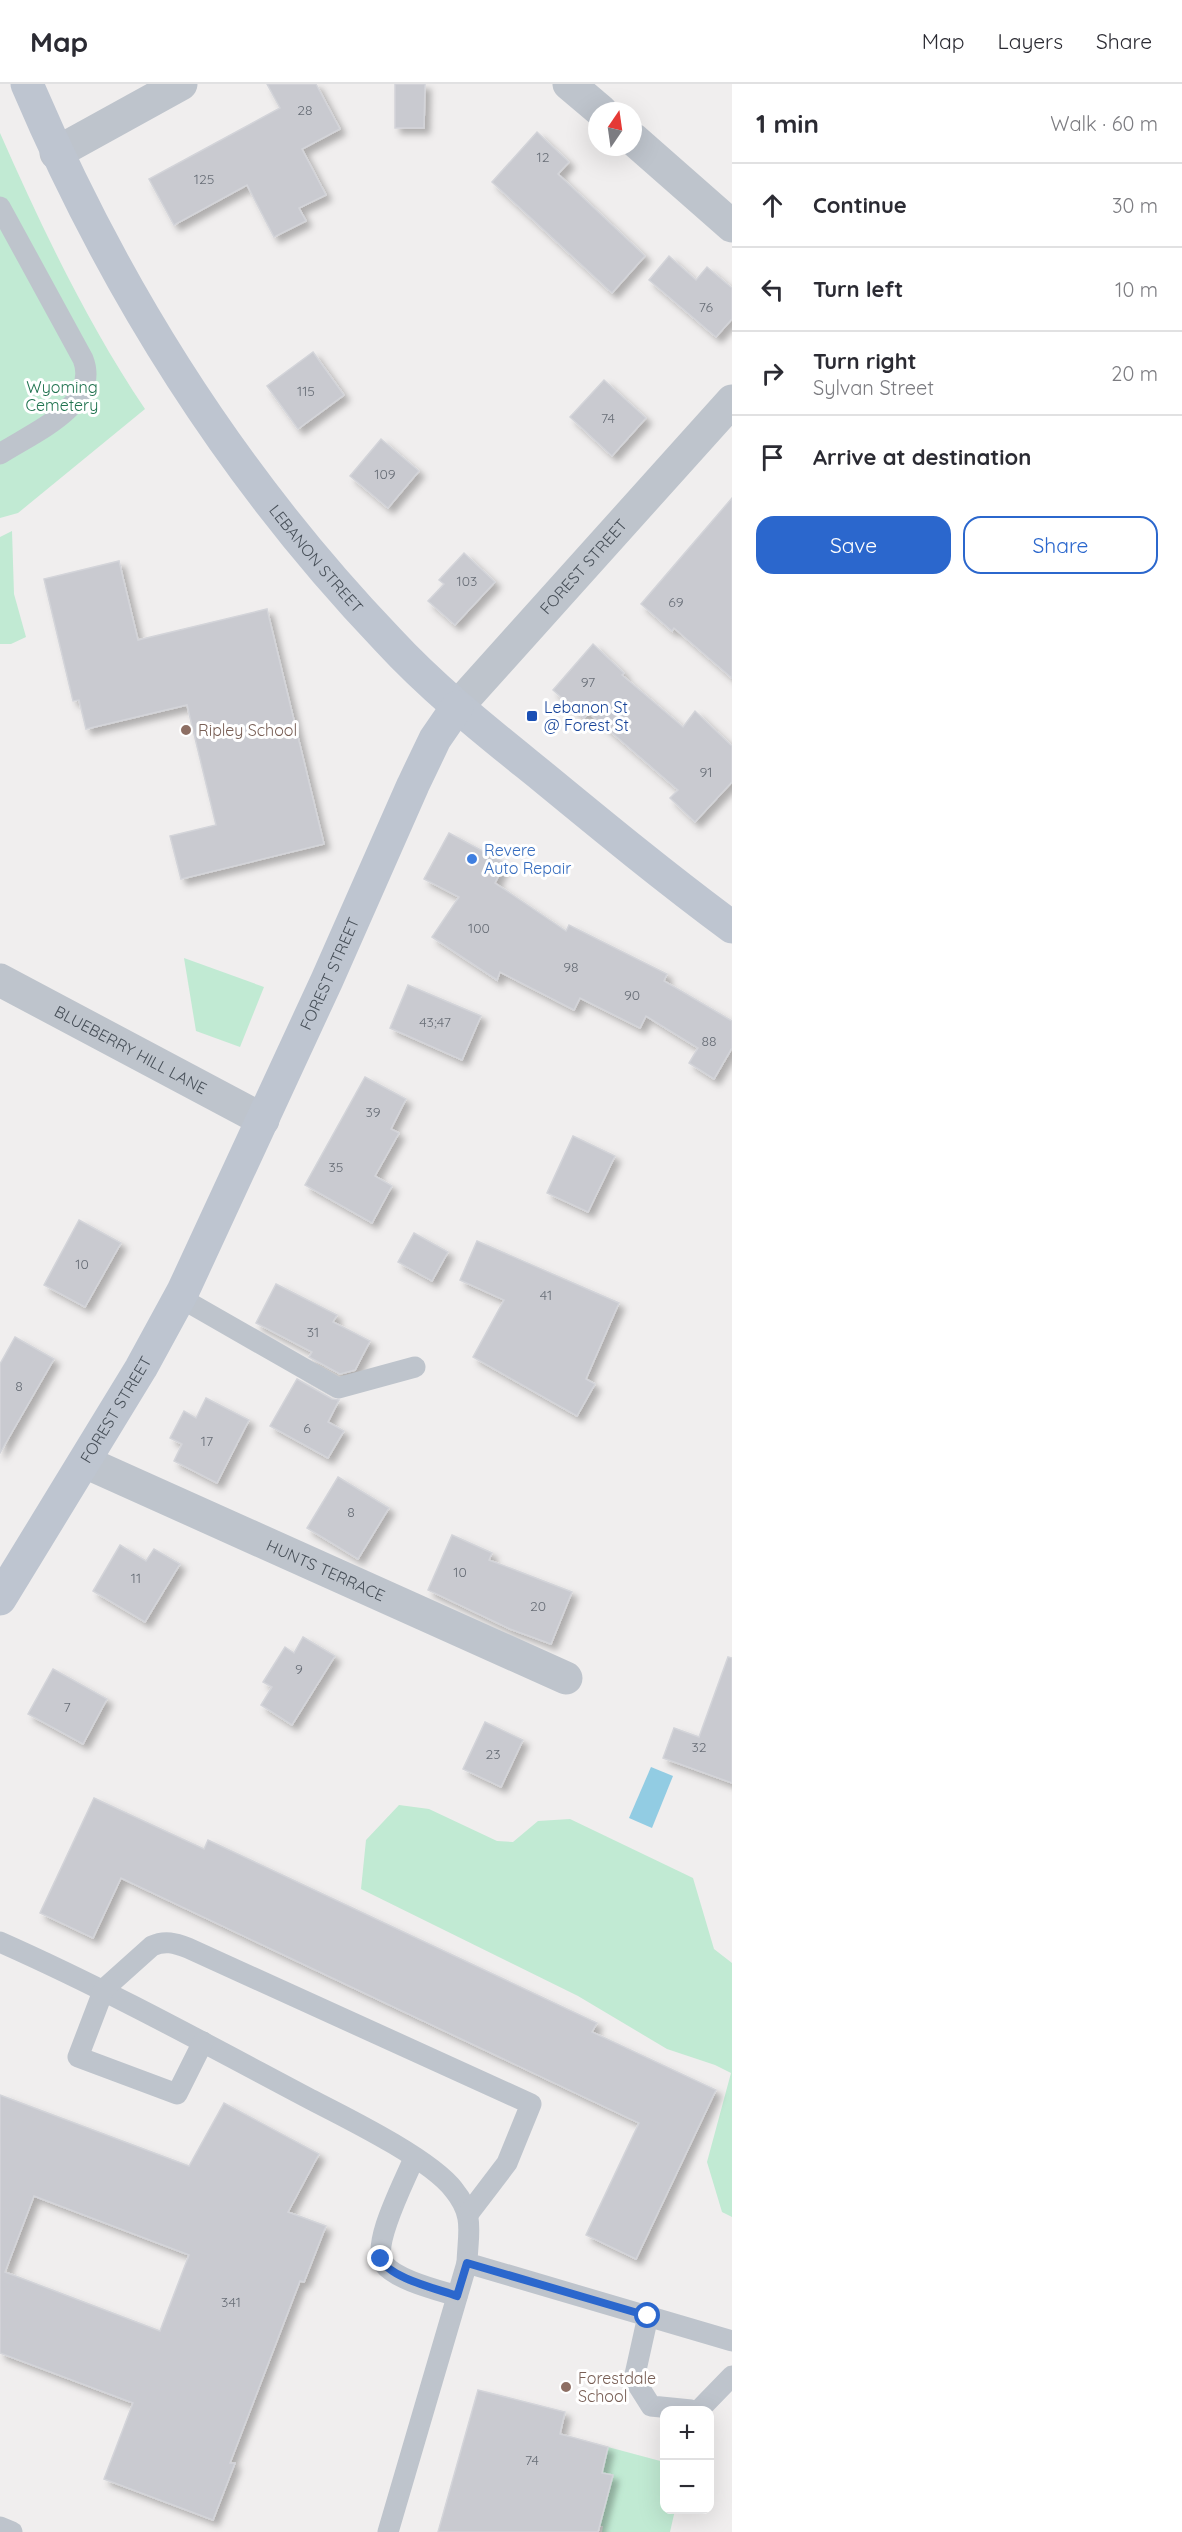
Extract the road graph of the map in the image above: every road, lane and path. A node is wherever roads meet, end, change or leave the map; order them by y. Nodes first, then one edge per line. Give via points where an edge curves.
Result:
1 (27, 84) edge
2 (180, 84) edge
3 (568, 84) edge
4 (590, 102) edge
5 (642, 147) edge
6 (56, 153) junction
7 (0, 207) edge
8 (732, 226) edge
9 (732, 401) edge
10 (0, 454) edge
11 (457, 707) junction
12 (732, 927) edge
13 (0, 980) edge
14 (263, 1120) junction
15 (179, 1297) junction
16 (415, 1367) dead end
17 (85, 1462) junction
18 (0, 1599) edge
19 (566, 1678) dead end
20 (0, 1942) edge
21 (104, 1989) junction
22 (203, 2042) junction
23 (414, 2158) junction
24 (469, 2213) junction
25 (467, 2263) junction
26 (457, 2296) junction
27 (648, 2316) junction
28 (732, 2342) edge
29 (732, 2376) edge
30 (703, 2406) edge
31 (660, 2407) edge
32 (0, 2528) edge
33 (12, 2532) edge
34 (388, 2532) edge

1 - 6 main road, LEBANON STREET
2 - 6 street
3 - 4 street
5 - 8 street
6 - 11 main road, LEBANON STREET via 155,337 231,453 388,640
7 - 10 lane via 83,359 87,378 82,394 69,408
9 - 11 street, FOREST STREET
11 - 12 main road, LEBANON STREET
11 - 14 main road, FOREST STREET via 413,785
13 - 14 street, BLUEBERRY HILL LANE
14 - 15 main road, FOREST STREET
15 - 16 lane via 338,1388
15 - 17 main road, FOREST STREET
17 - 18 main road, FOREST STREET
17 - 19 street, HUNTS TERRACE
20 - 21 lane
21 - 22 lane
21 - 22 lane via 78,2057 177,2094
21 - 24 lane via 152,1946 175,1942 531,2104 507,2163
22 - 23 lane
23 - 24 lane via 452,2187
23 - 26 lane via 383,2234 381,2259 401,2276
24 - 25 lane
25 - 26 lane
25 - 27 lane
26 - 34 lane
27 - 28 lane
27 - 31 lane via 634,2379 651,2406
29 - 30 lane
32 - 33 lane

